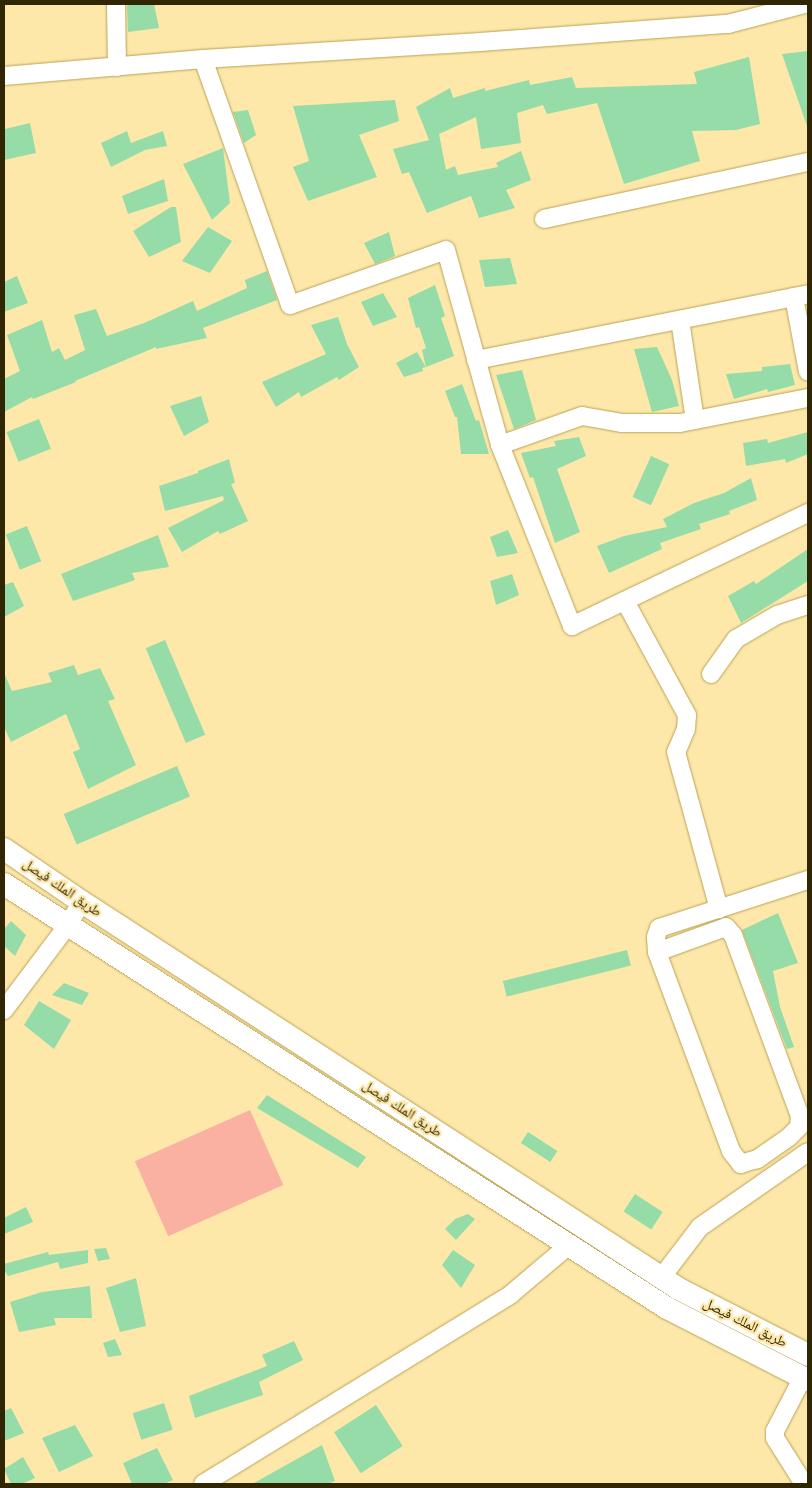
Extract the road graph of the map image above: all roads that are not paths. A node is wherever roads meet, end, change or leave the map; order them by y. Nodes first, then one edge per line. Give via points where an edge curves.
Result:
1 (116, 4) edge
2 (806, 4) edge
3 (203, 59) junction
4 (116, 66) junction
5 (4, 76) edge
6 (808, 162) edge
7 (544, 219) dead end
8 (801, 296) edge
9 (680, 320) junction
10 (476, 360) junction
11 (808, 372) edge
12 (808, 398) edge
13 (695, 420) junction
14 (500, 445) junction
15 (808, 513) edge
16 (625, 601) junction
17 (808, 606) edge
18 (711, 674) dead end
19 (4, 849) edge
20 (808, 880) edge
21 (4, 884) edge
22 (82, 902) junction
23 (719, 909) junction
24 (67, 926) junction
25 (657, 952) junction
26 (4, 1010) edge
27 (808, 1152) edge
28 (568, 1246) junction
29 (661, 1278) junction
30 (807, 1371) edge
31 (203, 1484) edge
32 (804, 1484) edge

1 - 4 street
2 - 3 street via 728,24
3 - 4 street
3 - 10 street via 290,305 446,250
4 - 5 street
6 - 7 street
8 - 9 street
8 - 11 street
9 - 10 street
9 - 13 street
10 - 14 street
12 - 13 street
13 - 14 street via 621,423 582,416
14 - 16 street via 572,626
15 - 16 street
16 - 23 street via 687,715 686,729 676,752
17 - 18 street via 777,615 736,639
19 - 22 main road, طريق الملك فيصل
20 - 23 street
21 - 24 main road, طريق الملك فيصل
22 - 24 street
22 - 29 main road, طريق الملك فيصل
23 - 25 street via 659,928
24 - 26 street
24 - 28 main road, طريق الملك فيصل
25 - 25 street via 726,927 733,936 800,1116 799,1126 794,1132 757,1158 741,1164 731,1151
27 - 29 street via 700,1227
28 - 30 main road, طريق الملك فيصل via 667,1308
28 - 31 street via 510,1295
29 - 30 main road, طريق الملك فيصل
30 - 32 street via 775,1431 775,1438

